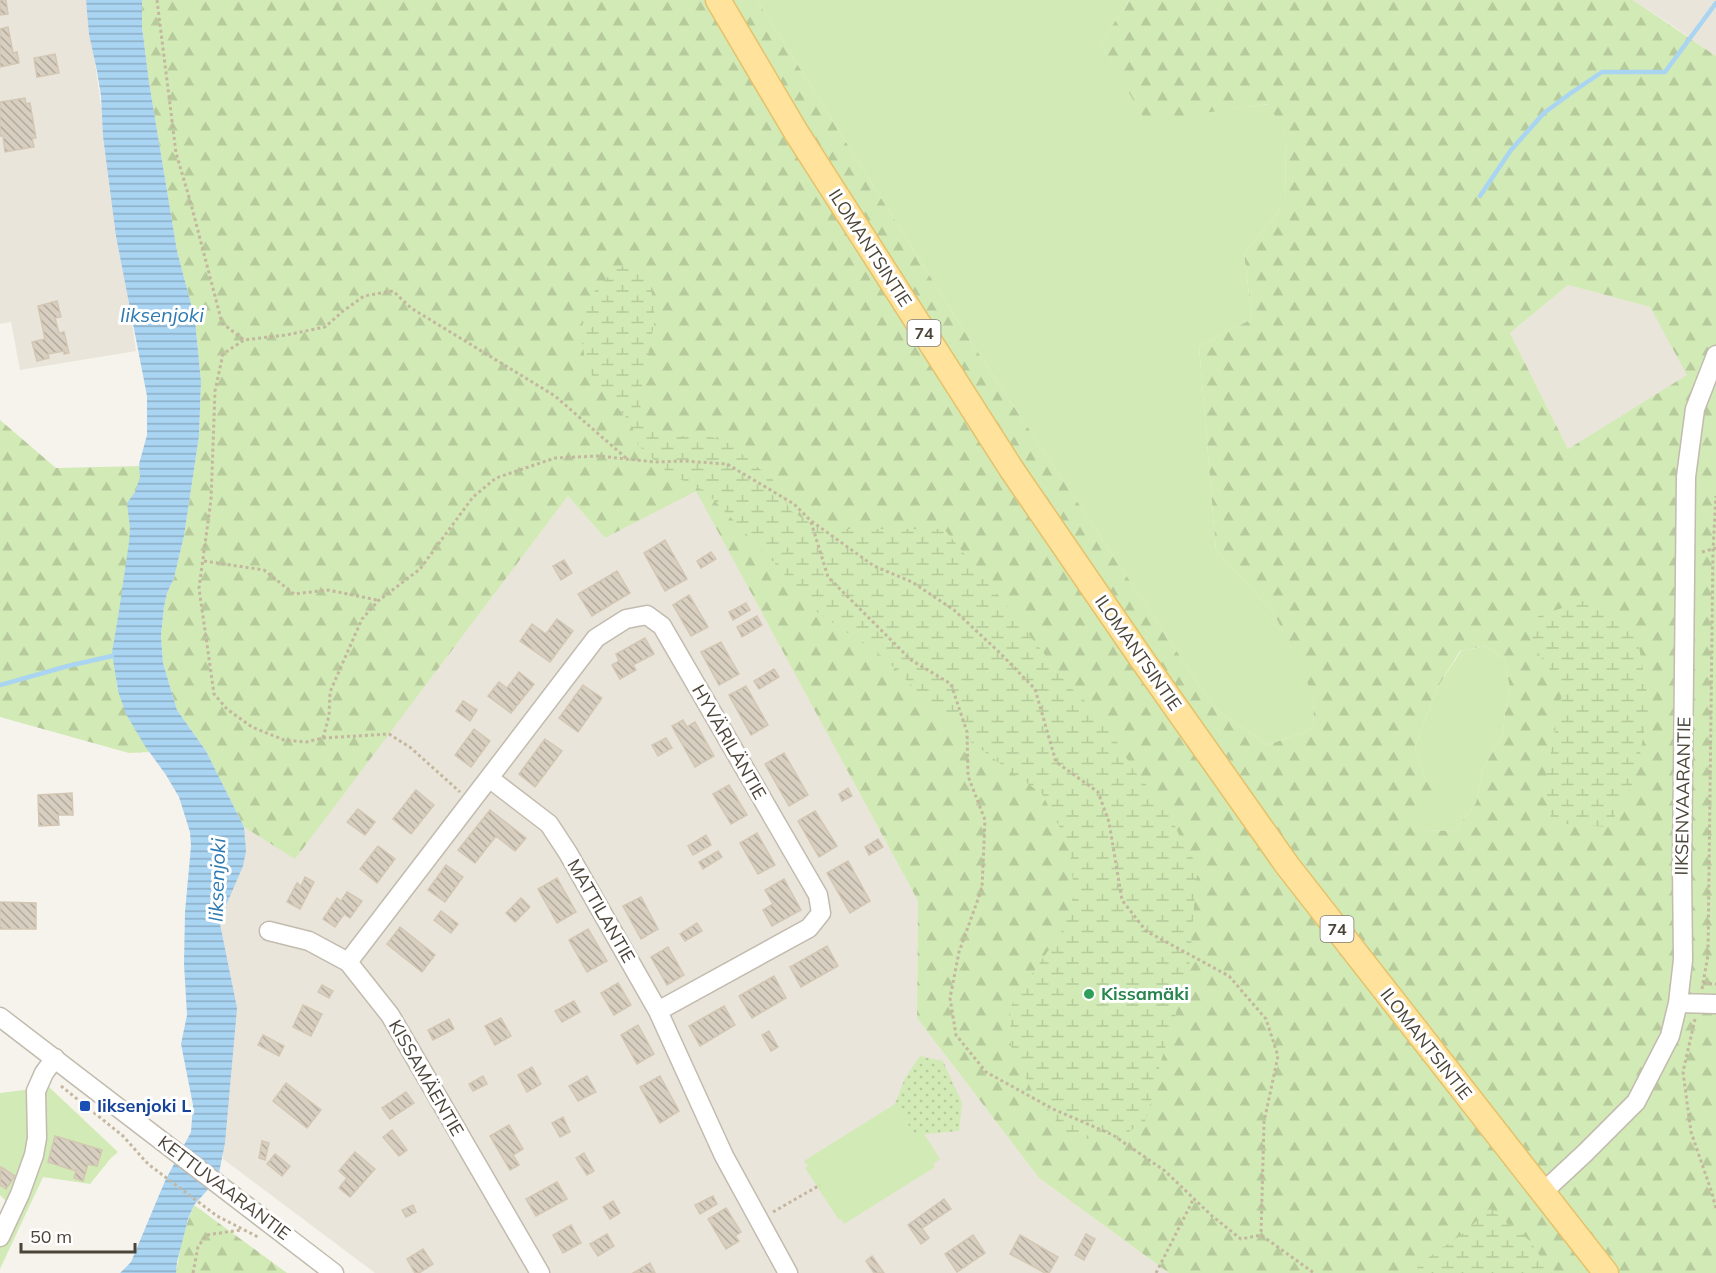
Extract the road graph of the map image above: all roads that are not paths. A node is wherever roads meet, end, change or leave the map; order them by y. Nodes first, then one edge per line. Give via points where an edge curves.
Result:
1 (718, 0) edge
2 (1716, 355) edge
3 (489, 778) junction
4 (269, 931) dead end
5 (348, 962) junction
6 (1678, 1003) junction
7 (1708, 1003) edge
8 (658, 1011) junction
9 (0, 1017) edge
10 (50, 1065) junction
11 (1542, 1193) junction
12 (0, 1237) edge
13 (334, 1273) edge
14 (540, 1273) edge
15 (788, 1273) edge
16 (1606, 1273) edge

1 - 11 main road, ILOMANTSINTIE / 74 via 796,132 1006,460 1142,658 1287,865
2 - 6 street, IIKSENVAARANTIE via 1695,409 1686,477 1683,960
3 - 5 street
3 - 8 street, MATTILANTIE via 549,824
3 - 8 street, HYVÄRILÄNTIE via 596,638 626,619 647,615 662,626 818,895 821,913 809,927
4 - 5 street, KISSAMÄENTIE via 309,941
5 - 14 street, KISSAMÄENTIE via 390,1015
6 - 7 street
6 - 11 street, IIKSENVAARANTIE via 1670,1036 1636,1102
8 - 15 street, MATTILANTIE via 724,1156
9 - 10 street, KETTUVAARANTIE
10 - 12 street via 36,1091 34,1155
10 - 13 street, KETTUVAARANTIE via 172,1149
11 - 16 main road, ILOMANTSINTIE / 74

